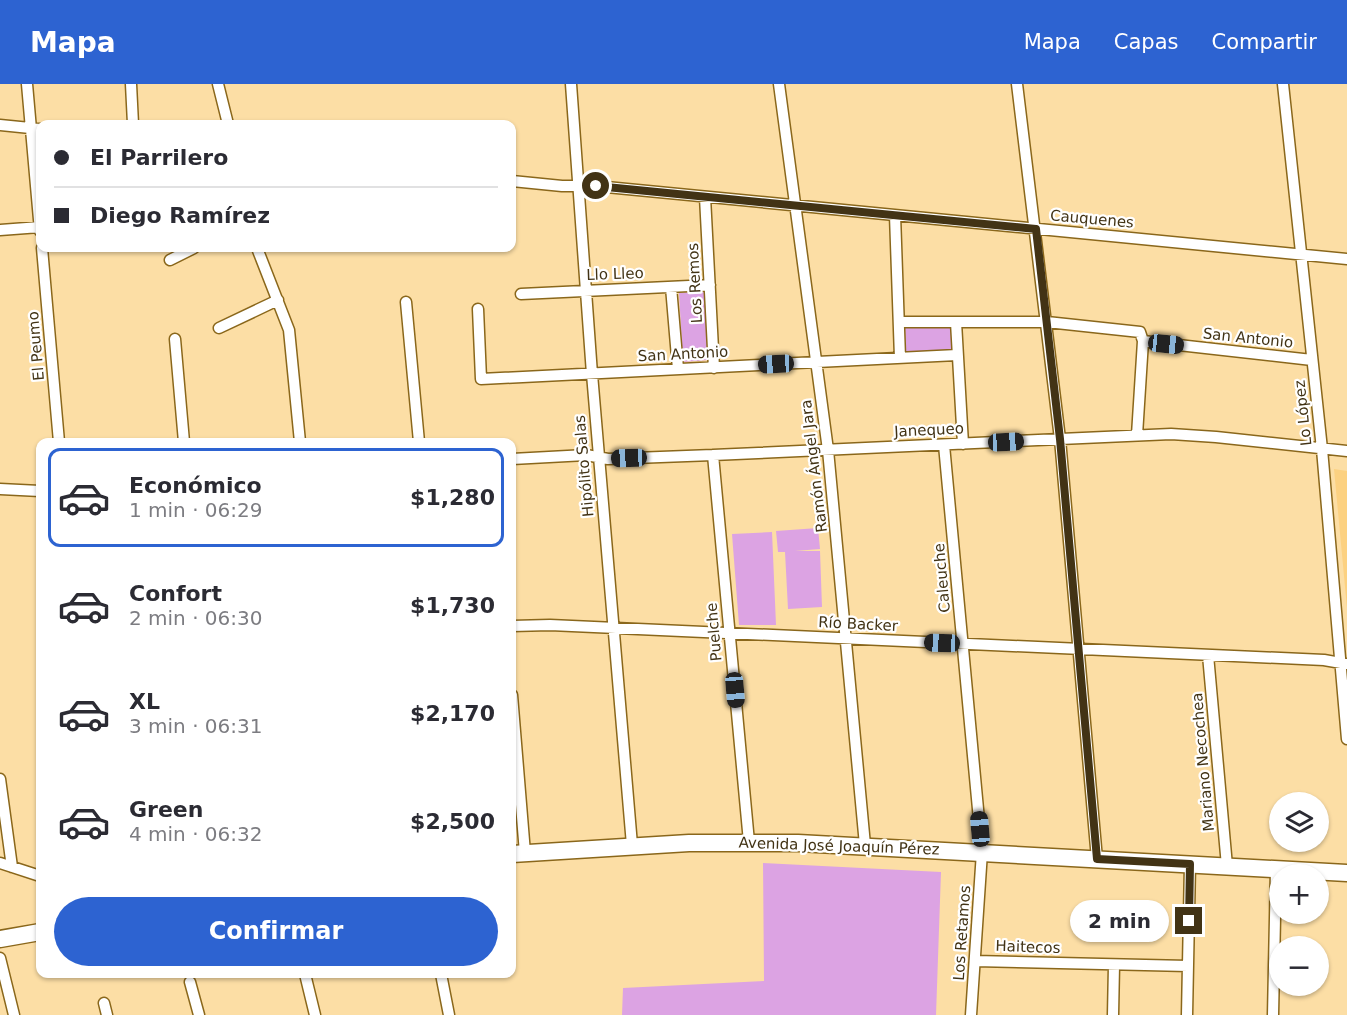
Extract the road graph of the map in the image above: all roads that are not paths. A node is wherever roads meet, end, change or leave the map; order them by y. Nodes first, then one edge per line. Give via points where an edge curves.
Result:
1 (27, 84) edge
2 (131, 84) edge
3 (218, 84) edge
4 (571, 84) edge
5 (778, 84) edge
6 (1017, 84) edge
7 (1283, 84) edge
8 (133, 120) edge
9 (227, 120) edge
10 (0, 125) edge
11 (36, 129) edge
12 (516, 181) edge
13 (579, 186) junction
14 (705, 197) junction
15 (796, 206) junction
16 (895, 215) junction
17 (36, 229) edge
18 (1036, 229) junction
19 (0, 230) edge
20 (42, 252) edge
21 (186, 252) edge
22 (259, 252) edge
23 (1301, 254) junction
24 (1347, 259) edge
25 (170, 260) dead end
26 (710, 285) junction
27 (671, 287) junction
28 (586, 291) junction
29 (520, 294) dead end
30 (278, 300) junction
31 (406, 302) dead end
32 (478, 309) dead end
33 (899, 322) junction
34 (956, 322) junction
35 (1047, 322) junction
36 (219, 328) dead end
37 (175, 339) dead end
38 (1143, 341) junction
39 (957, 355) junction
40 (900, 358) junction
41 (1312, 360) junction
42 (817, 362) junction
43 (714, 368) junction
44 (678, 369) junction
45 (592, 374) junction
46 (1137, 435) junction
47 (59, 438) edge
48 (184, 438) edge
49 (300, 438) edge
50 (419, 438) edge
51 (1060, 439) junction
52 (963, 444) junction
53 (944, 445) junction
54 (1322, 449) junction
55 (828, 450) junction
56 (1347, 452) edge
57 (713, 455) junction
58 (599, 457) junction
59 (516, 459) edge
60 (0, 489) edge
61 (36, 491) edge
62 (516, 626) edge
63 (613, 628) junction
64 (729, 633) junction
65 (846, 639) junction
66 (963, 644) junction
67 (1079, 649) junction
68 (1208, 655) junction
69 (1344, 664) edge
70 (1347, 739) edge
71 (0, 779) edge
72 (516, 801) edge
73 (748, 842) junction
74 (632, 845) junction
75 (865, 845) junction
76 (982, 852) junction
77 (518, 854) edge
78 (1097, 859) junction
79 (0, 863) edge
80 (1190, 864) junction
81 (1227, 866) junction
82 (12, 867) junction
83 (1269, 869) edge
84 (1329, 872) edge
85 (1347, 873) edge
86 (36, 875) edge
87 (1275, 924) edge
88 (36, 933) edge
89 (0, 939) edge
90 (0, 958) edge
91 (975, 961) junction
92 (1114, 964) junction
93 (1188, 966) junction
94 (306, 978) edge
95 (442, 978) edge
96 (190, 982) dead end
97 (104, 1002) dead end
98 (14, 1015) edge
99 (107, 1015) edge
100 (199, 1015) edge
101 (315, 1015) edge
102 (449, 1015) edge
103 (971, 1015) edge
104 (1113, 1015) edge
105 (1187, 1015) edge
106 (1273, 1015) edge

1 - 11 street
2 - 8 street
3 - 9 street
4 - 13 street, Hipólito Salas
5 - 15 street, Ramón Ángel Jara
6 - 18 street
7 - 23 street, Lo López
10 - 11 street
12 - 13 street, Cauquenes
13 - 14 street, Cauquenes
13 - 28 street, Hipólito Salas
14 - 15 street, Cauquenes
14 - 26 street, Los Remos
15 - 16 street, Cauquenes
15 - 42 street, Ramón Ángel Jara
16 - 18 street, Cauquenes
16 - 33 street
17 - 19 street
18 - 23 street, Cauquenes
18 - 35 street
20 - 47 street, El Peumo
21 - 25 street
22 - 30 street
23 - 24 street, Cauquenes
23 - 41 street, Lo López
26 - 27 street, Llo Lleo
26 - 43 street, Los Remos
27 - 28 street, Llo Lleo
27 - 44 street
28 - 29 street, Llo Lleo
28 - 45 street, Hipólito Salas
30 - 36 street
30 - 49 street via 291,337
31 - 50 street
32 - 45 street, San Antonio via 481,379
33 - 34 street, San Antonio
33 - 40 street
34 - 35 street, San Antonio
34 - 39 street
35 - 38 street, San Antonio via 1133,330 1142,334
35 - 51 street
37 - 48 street
38 - 41 street, San Antonio
38 - 46 street
39 - 40 street, San Antonio
39 - 52 street
40 - 42 street, San Antonio
41 - 54 street, Lo López
42 - 43 street, San Antonio
42 - 55 street, Ramón Ángel Jara
43 - 44 street, San Antonio
44 - 45 street, San Antonio
45 - 58 street, Hipólito Salas
46 - 51 street, Janequeo
46 - 54 street, Janequeo via 1192,435
51 - 52 street, Janequeo
51 - 67 street
52 - 53 street, Janequeo
53 - 55 street, Janequeo
53 - 66 street, Caleuche
54 - 56 street, Janequeo
54 - 69 street, Lo López
55 - 57 street, Janequeo
55 - 65 street, Ramón Ángel Jara
57 - 58 street, Janequeo
57 - 64 street, Puelche
58 - 59 street, Janequeo
58 - 63 street, Hipólito Salas
60 - 61 street
62 - 63 street, Río Backer
63 - 64 street, Río Backer
63 - 74 street, Hipólito Salas
64 - 65 street, Río Backer
64 - 73 street, Puelche
65 - 66 street, Río Backer
65 - 75 street, Ramón Ángel Jara
66 - 67 street, Río Backer
66 - 76 street, Caleuche
67 - 68 street, Río Backer
67 - 78 street
68 - 69 street, Río Backer
68 - 81 street, Mariano Necochea
69 - 70 street, Lo López
71 - 82 street
72 - 77 street
73 - 74 main road, Avenida José Joaquín Pérez
73 - 75 main road, Avenida José Joaquín Pérez
74 - 77 main road, Avenida José Joaquín Pérez
75 - 76 main road, Avenida José Joaquín Pérez
76 - 78 main road, Avenida José Joaquín Pérez
76 - 91 street, Los Retamos
78 - 80 main road, Avenida José Joaquín Pérez
79 - 82 street
80 - 81 main road, Avenida José Joaquín Pérez
80 - 93 street
81 - 83 main road, Avenida José Joaquín Pérez
82 - 86 street
84 - 85 main road, Avenida José Joaquín Pérez
87 - 106 street
88 - 89 main road
90 - 98 street
91 - 92 street, Haitecos
91 - 103 street, Los Retamos
92 - 93 street, Haitecos
92 - 104 street
93 - 105 street
94 - 101 street
95 - 102 street
96 - 100 street
97 - 99 street

